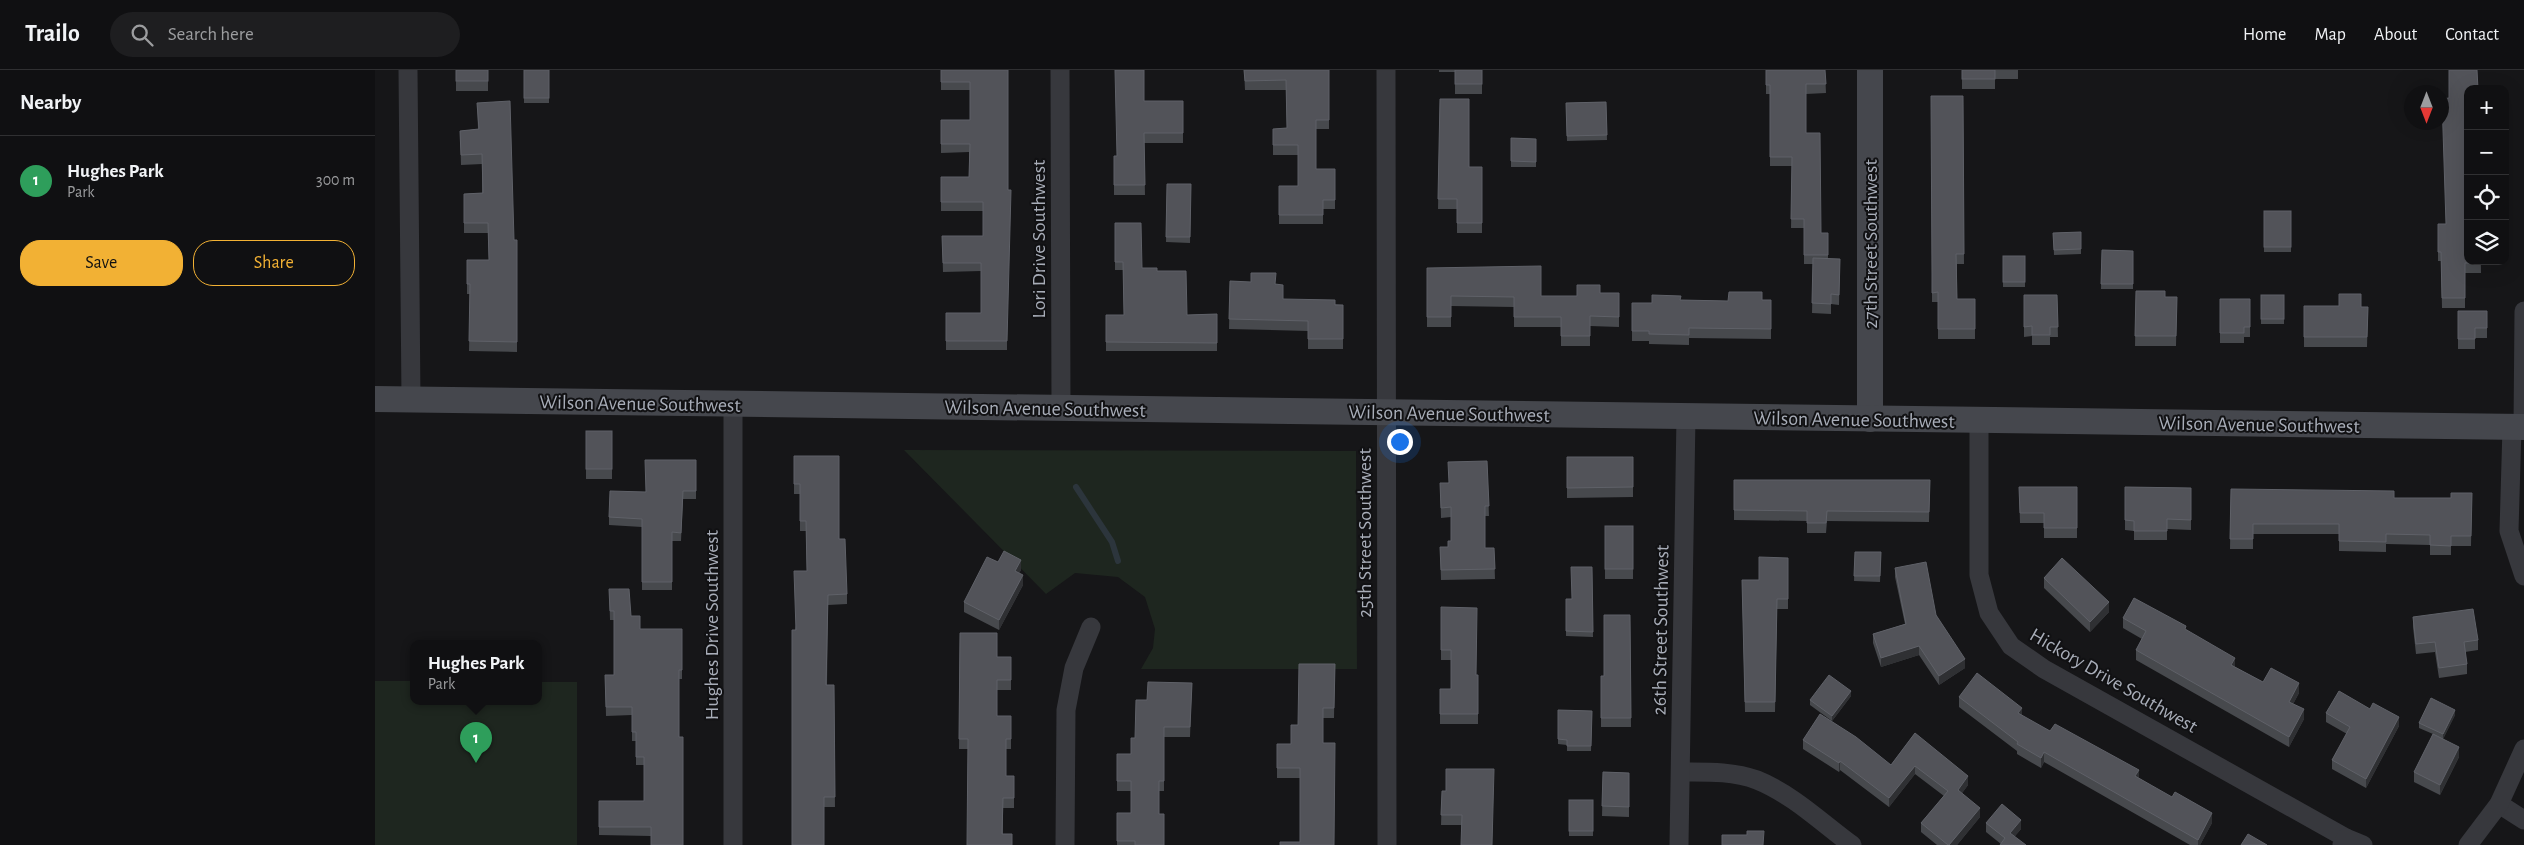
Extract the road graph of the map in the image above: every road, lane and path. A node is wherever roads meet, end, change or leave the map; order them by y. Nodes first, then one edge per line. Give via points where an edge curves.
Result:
1 (407, 70) edge
2 (1060, 70) edge
3 (1386, 70) edge
4 (1870, 70) edge
5 (2524, 311) edge
6 (375, 400) edge
7 (411, 400) junction
8 (733, 404) junction
9 (1061, 408) junction
10 (1386, 412) junction
11 (1686, 416) junction
12 (1870, 419) junction
13 (1979, 420) junction
14 (2519, 427) edge
15 (2524, 576) edge
16 (1091, 627) dead end
17 (2524, 749) edge
18 (1681, 772) junction
19 (2499, 804) junction
20 (2524, 820) edge
21 (2351, 843) edge
22 (733, 845) edge
23 (1065, 845) edge
24 (1387, 845) edge
25 (1679, 845) edge
26 (1852, 845) edge
27 (2468, 845) edge

1 - 7 street
2 - 9 street, Lori Drive Southwest
3 - 10 street, 25th Street Southwest
4 - 12 main road, 27th Street Southwest
5 - 14 street
6 - 7 main road, Wilson Avenue Southwest
7 - 8 main road, Wilson Avenue Southwest
8 - 9 main road, Wilson Avenue Southwest
8 - 22 street, Hughes Drive Southwest
9 - 10 main road, Wilson Avenue Southwest
10 - 11 main road, Wilson Avenue Southwest
10 - 24 street, 25th Street Southwest
11 - 12 main road, Wilson Avenue Southwest
11 - 18 street, 26th Street Southwest
12 - 13 main road, Wilson Avenue Southwest
13 - 14 main road, Wilson Avenue Southwest
13 - 21 street, Hickory Drive Southwest via 1979,575 1989,613 2011,646 2044,669
14 - 15 street via 2509,531
16 - 23 street via 1073,668 1066,710
17 - 19 street
18 - 25 street, 26th Street Southwest
18 - 26 street via 1719,772 1756,780 1780,791
19 - 20 street
19 - 27 street

